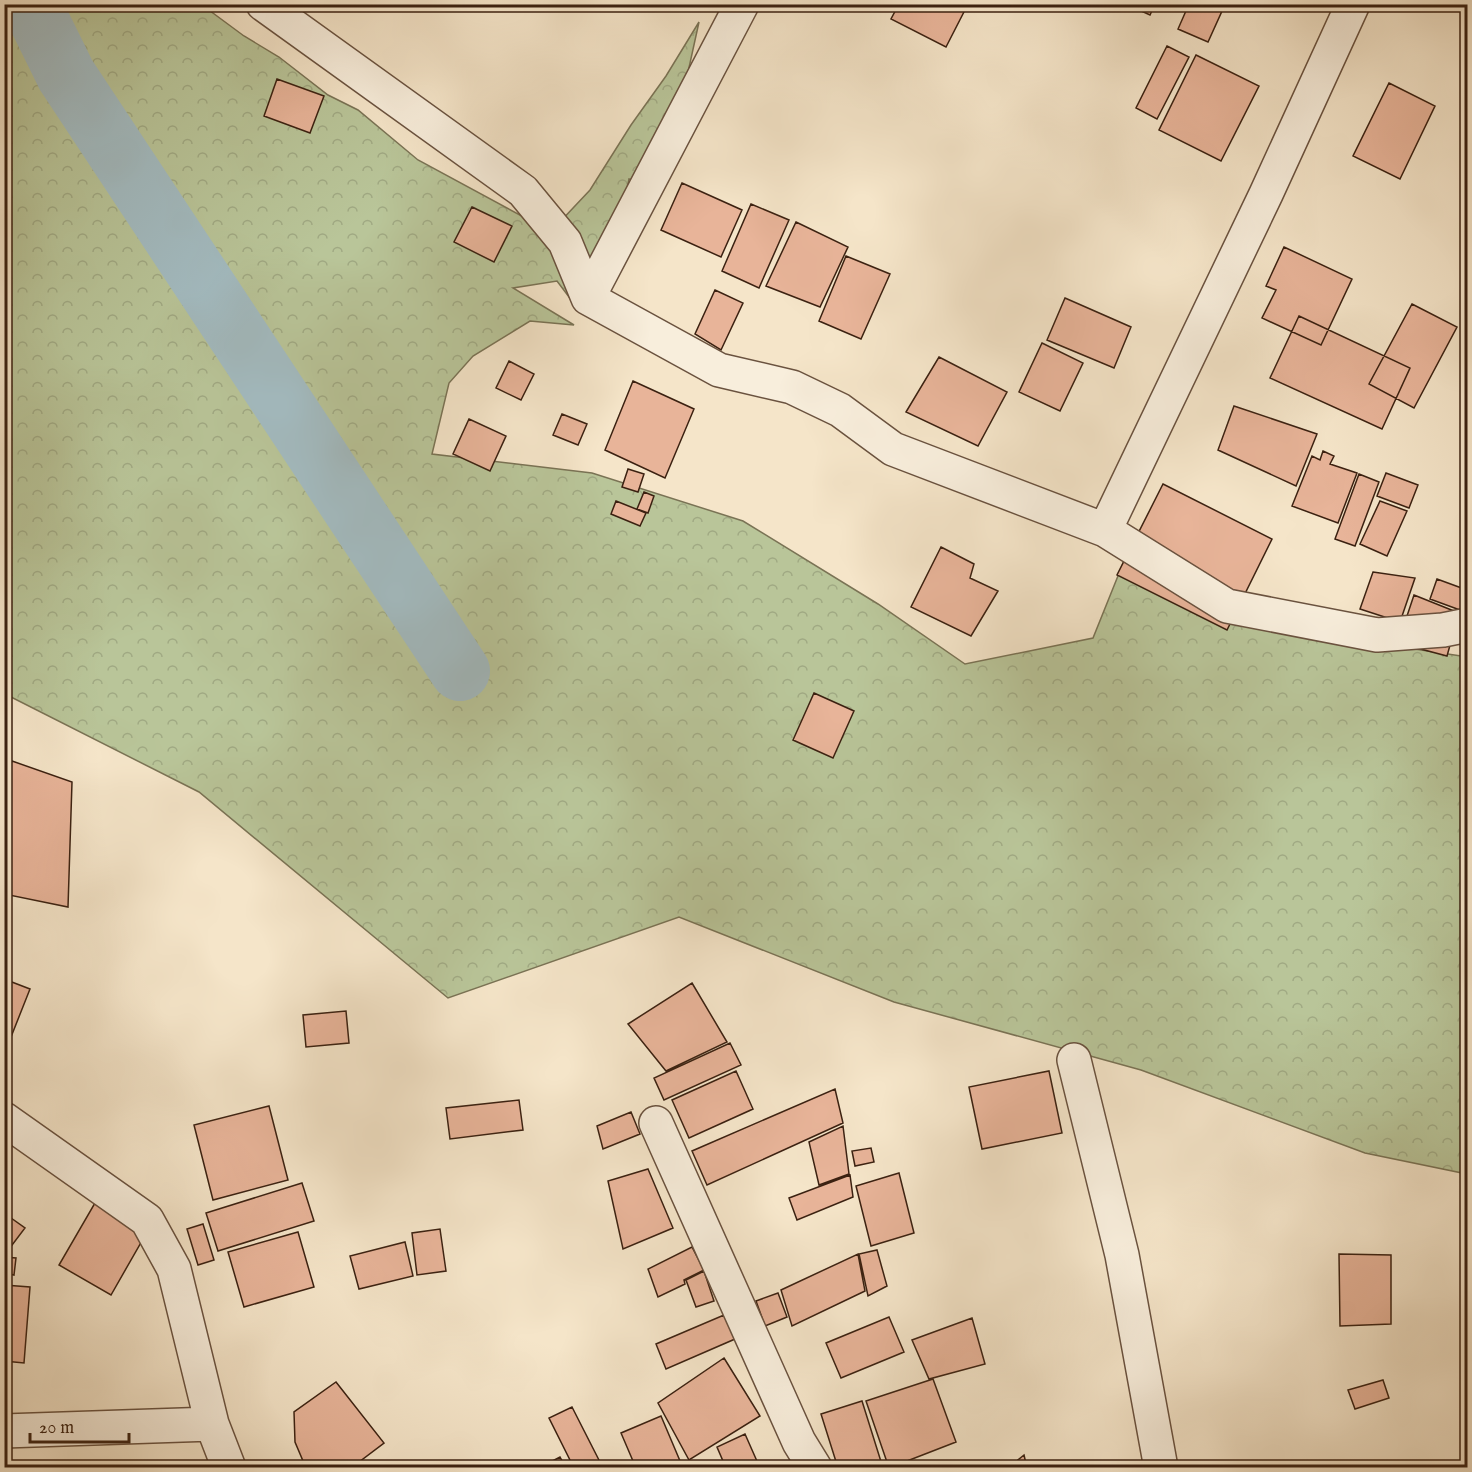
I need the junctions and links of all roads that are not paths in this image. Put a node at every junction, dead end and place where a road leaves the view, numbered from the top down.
1 (263, 4) edge
2 (742, 4) edge
3 (1353, 4) edge
4 (588, 298) junction
5 (1105, 530) junction
6 (1467, 625) edge
7 (1074, 1060) dead end
8 (4, 1119) edge
9 (656, 1123) dead end
10 (212, 1424) junction
11 (4, 1431) edge
12 (229, 1467) edge
13 (815, 1467) edge
14 (1161, 1467) edge

1 - 4 street
2 - 4 street
3 - 5 street
4 - 5 street
5 - 6 street
7 - 14 street
8 - 10 street
9 - 13 street
10 - 11 street
10 - 12 street

